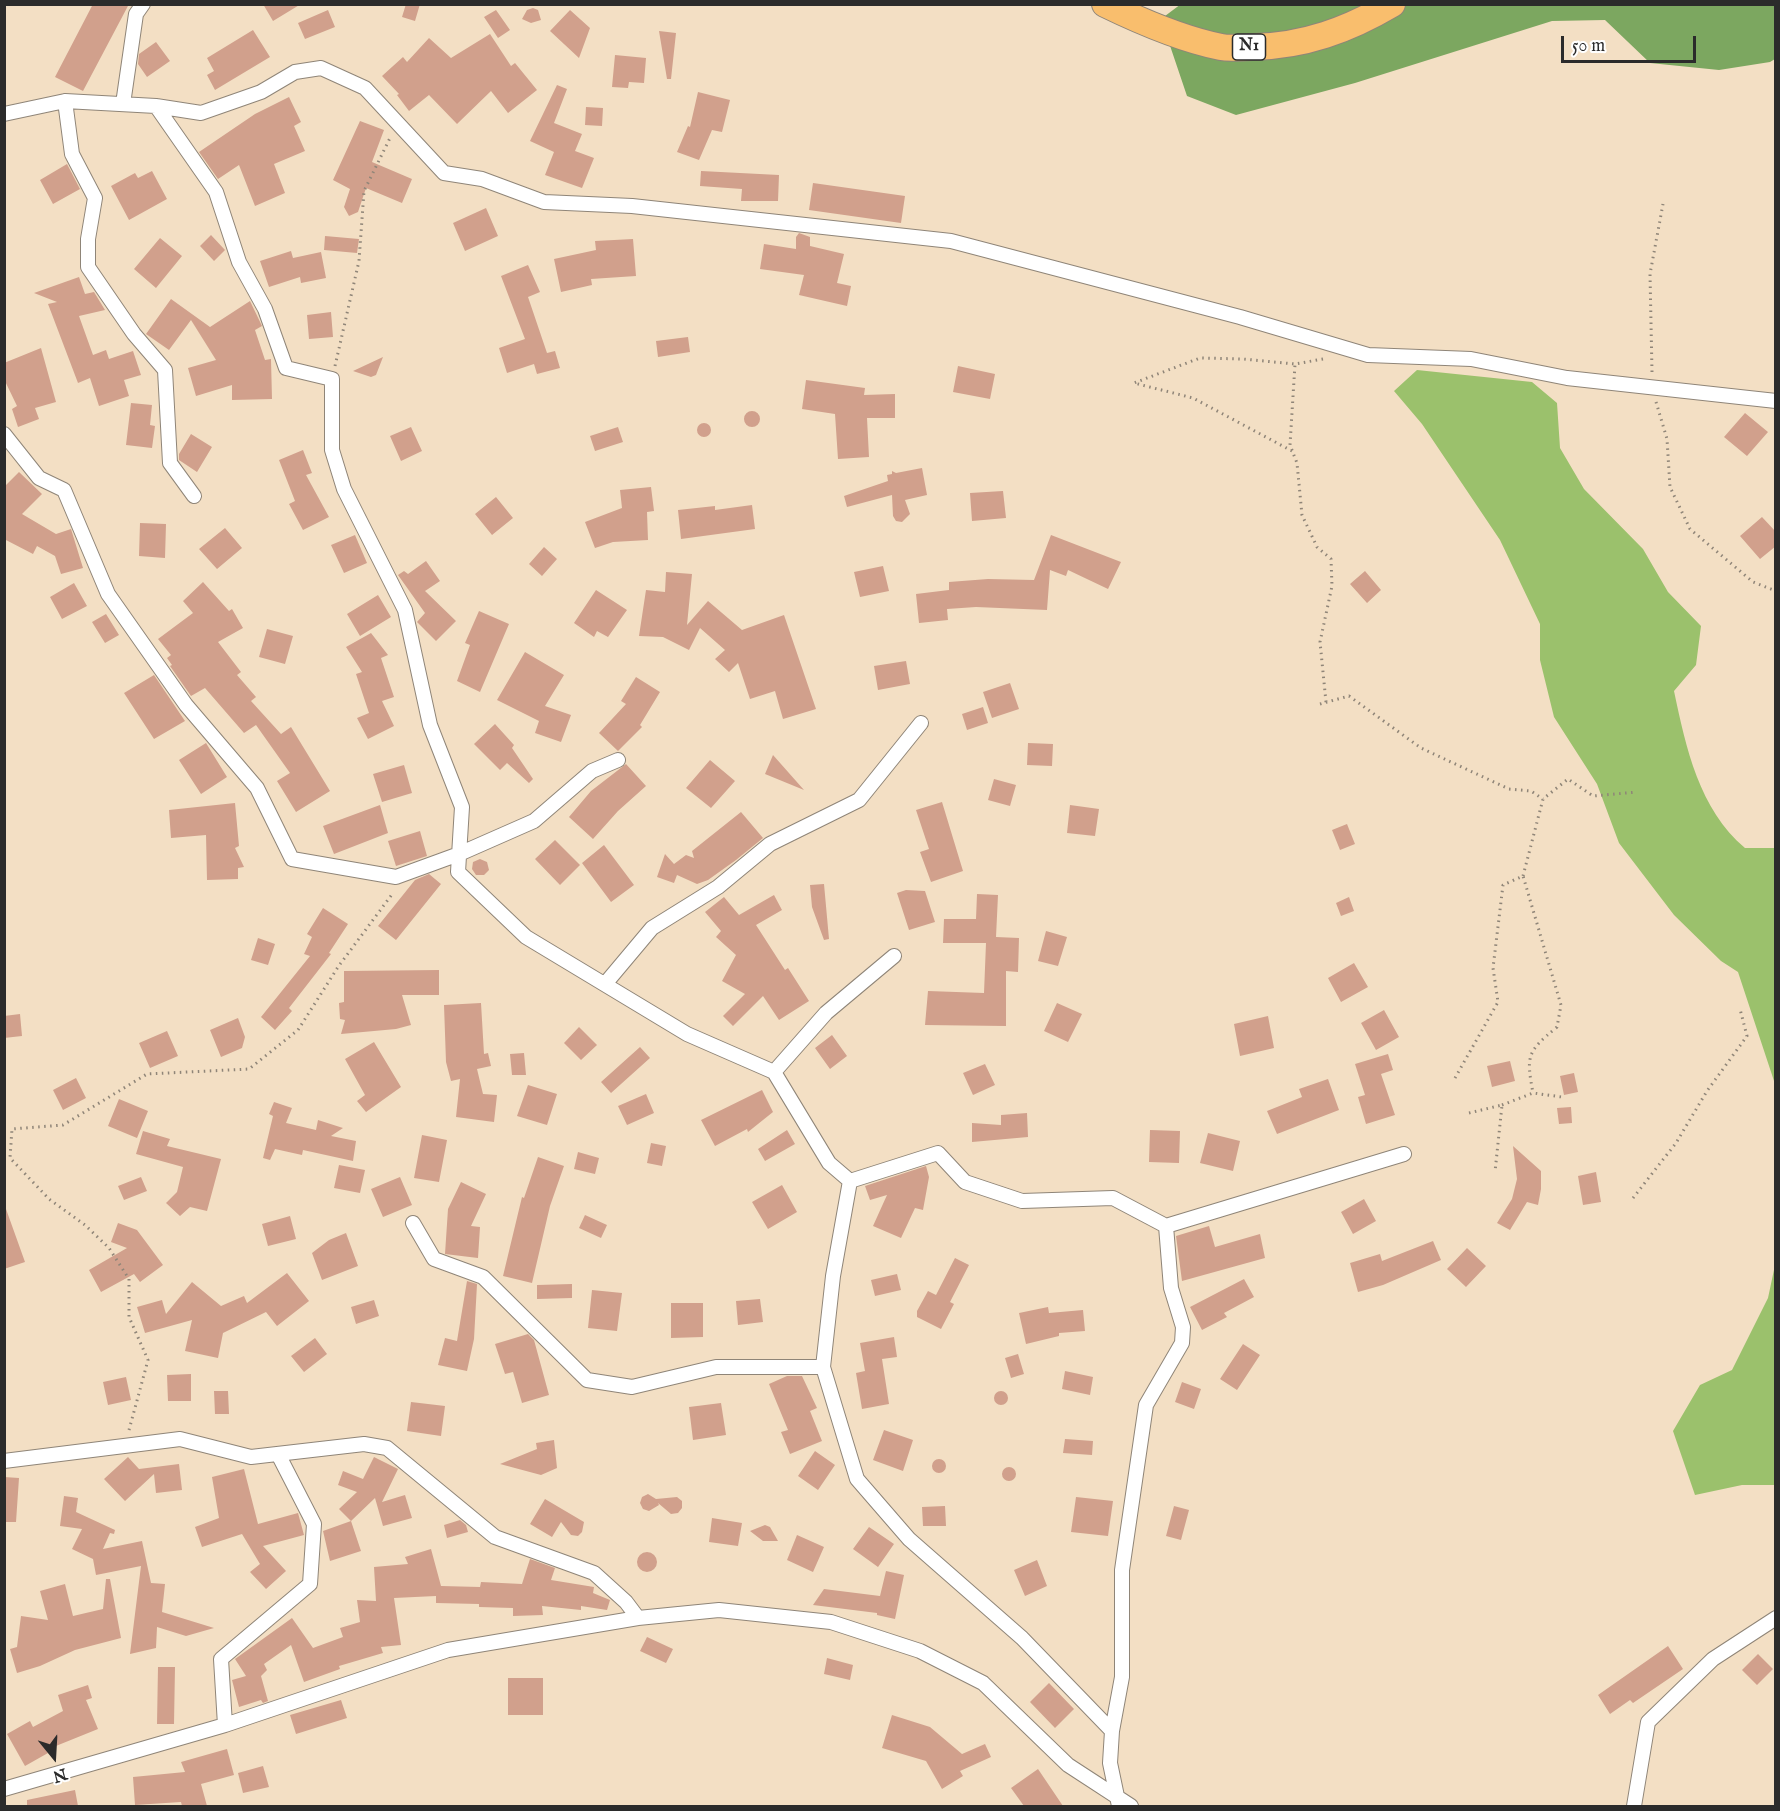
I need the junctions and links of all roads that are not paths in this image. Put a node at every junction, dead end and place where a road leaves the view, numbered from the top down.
1 (142, 4) edge
2 (1105, 4) edge
3 (1392, 4) edge
4 (65, 101) junction
5 (123, 104) junction
6 (156, 106) junction
7 (4, 114) edge
8 (1776, 401) edge
9 (4, 434) edge
10 (194, 496) dead end
11 (921, 723) dead end
12 (618, 759) dead end
13 (459, 854) junction
14 (894, 956) dead end
15 (605, 984) junction
16 (774, 1072) junction
17 (1404, 1154) dead end
18 (850, 1181) junction
19 (413, 1223) dead end
20 (1166, 1226) junction
21 (823, 1367) junction
22 (278, 1454) junction
23 (4, 1461) edge
24 (638, 1618) junction
25 (1776, 1618) edge
26 (225, 1725) junction
27 (1112, 1731) junction
28 (4, 1789) edge
29 (1118, 1803) edge
30 (1131, 1806) edge
31 (1634, 1806) edge

1 - 5 street
2 - 3 highway, N1
4 - 5 street
4 - 7 street
4 - 10 street
5 - 6 street
6 - 8 street
6 - 13 street
9 - 13 street
11 - 15 street
12 - 13 street
13 - 15 street
14 - 16 street
15 - 16 street
16 - 18 street
17 - 20 street
18 - 20 street
18 - 21 street
19 - 21 street
20 - 27 street
21 - 27 street
22 - 23 street
22 - 24 street
22 - 26 street
24 - 26 street
24 - 29 street
25 - 31 street
26 - 28 street
27 - 29 street
29 - 30 street

